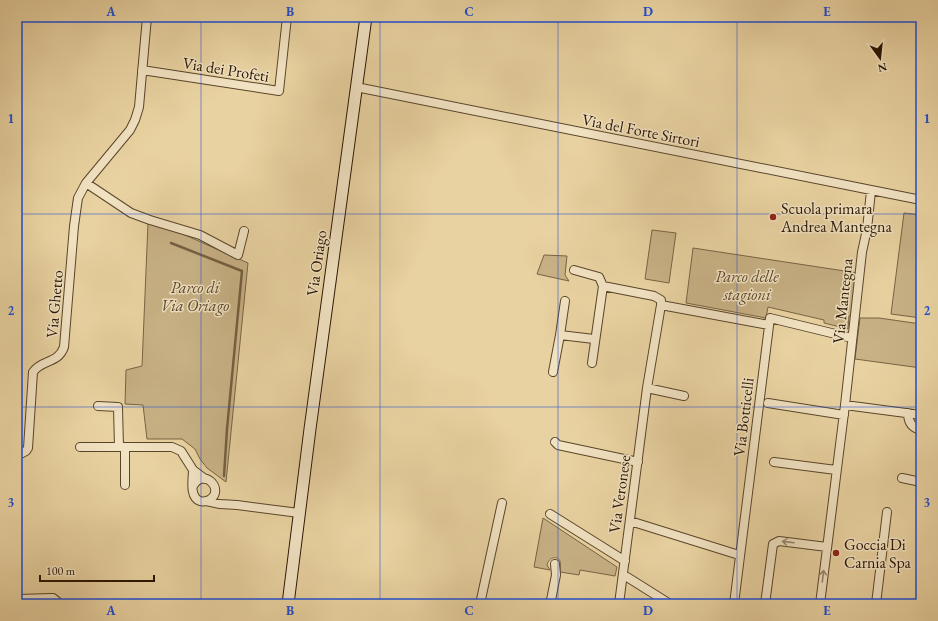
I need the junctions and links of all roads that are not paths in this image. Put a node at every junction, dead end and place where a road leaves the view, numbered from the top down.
1 (147, 17) edge
2 (287, 17) edge
3 (366, 17) edge
4 (142, 70) junction
5 (356, 87) junction
6 (86, 183) junction
7 (871, 191) junction
8 (921, 200) edge
9 (244, 231) dead end
10 (574, 270) dead end
11 (603, 286) junction
12 (565, 301) dead end
13 (661, 304) junction
14 (769, 325) junction
15 (560, 335) junction
16 (852, 338) junction
17 (594, 339) junction
18 (592, 363) dead end
19 (553, 372) dead end
20 (647, 388) junction
21 (684, 396) dead end
22 (768, 402) dead end
23 (845, 405) junction
24 (98, 406) dead end
25 (908, 413) junction
26 (844, 414) junction
27 (921, 415) edge
28 (921, 430) edge
29 (554, 442) dead end
30 (80, 447) dead end
31 (122, 447) junction
32 (17, 456) edge
33 (638, 462) junction
34 (774, 462) dead end
35 (193, 470) junction
36 (836, 470) junction
37 (902, 478) dead end
38 (205, 479) junction
39 (921, 482) edge
40 (125, 485) dead end
41 (193, 486) junction
42 (215, 488) junction
43 (206, 501) junction
44 (502, 503) dead end
45 (237, 505) junction
46 (887, 512) dead end
47 (299, 513) junction
48 (550, 514) dead end
49 (630, 521) junction
50 (827, 547) junction
51 (739, 555) junction
52 (625, 561) junction
53 (555, 564) dead end
54 (623, 576) junction
55 (17, 599) edge
56 (58, 604) edge
57 (288, 604) edge
58 (480, 604) edge
59 (552, 604) edge
60 (620, 604) edge
61 (670, 604) edge
62 (734, 604) edge
63 (765, 604) edge
64 (820, 604) edge
65 (876, 604) edge

1 - 4 street, Via Ghetto
2 - 4 street, Via dei Profeti
3 - 5 street, Via Oriago
4 - 6 street, Via Ghetto
5 - 7 street, Via del Forte Sirtori
5 - 47 street, Via Oriago
6 - 9 street
6 - 32 street, Via Ghetto
7 - 8 street, Via del Forte Sirtori
7 - 16 street, Via Mantegna
10 - 11 street
11 - 13 street
11 - 17 street
12 - 15 street
13 - 14 street
13 - 20 street, Via Veronese
14 - 16 street
14 - 51 street, Via Botticelli
15 - 17 street
15 - 19 street
16 - 23 street, Via Mantegna
17 - 18 street
20 - 21 street
20 - 33 street, Via Veronese
22 - 26 street
23 - 25 street
23 - 26 street, Via Mantegna
24 - 31 street
25 - 27 street
25 - 28 street
26 - 36 street, Via Mantegna
29 - 33 street
30 - 31 street
31 - 35 street
31 - 40 street
33 - 49 street, Via Veronese
34 - 36 street
35 - 38 street
35 - 41 street
36 - 50 street, Via Mantegna
37 - 39 street
38 - 41 street
38 - 42 street
41 - 43 street
42 - 43 street
42 - 45 street
43 - 45 street
44 - 58 street
45 - 47 street
46 - 65 street
47 - 57 street, Via Oriago
48 - 52 street
49 - 51 street
49 - 52 street, Via Veronese
50 -> 63 street
64 -> 50 street, Via Mantegna
51 - 62 street, Via Botticelli
52 - 54 street, Via Veronese
53 - 59 street
54 - 60 street, Via Veronese
54 - 61 street
55 - 56 street

